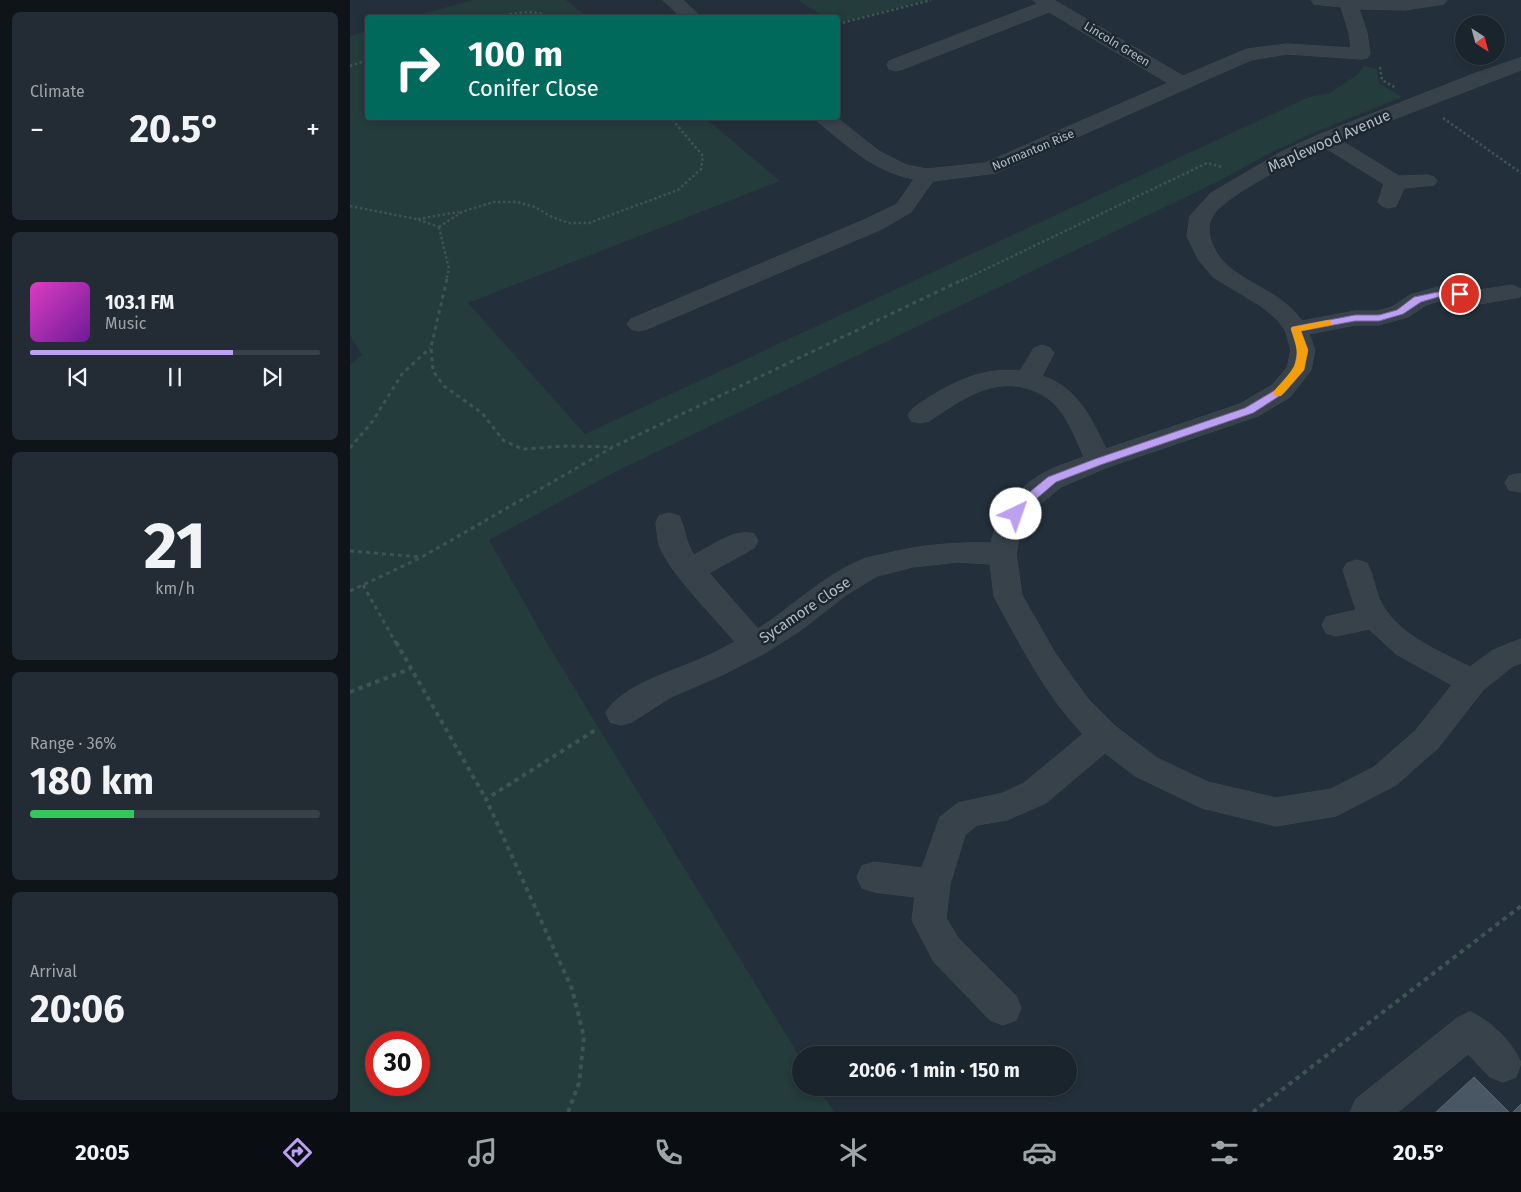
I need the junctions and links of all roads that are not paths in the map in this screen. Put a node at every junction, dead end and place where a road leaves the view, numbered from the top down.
1 (672, 0) edge
2 (1320, 0) edge
3 (1438, 0) edge
4 (1046, 2) edge
5 (1348, 3) junction
6 (690, 15) edge
7 (919, 56) junction
8 (896, 64) dead end
9 (1521, 64) edge
10 (935, 67) dead end
11 (1183, 84) junction
12 (828, 120) edge
13 (1325, 140) junction
14 (927, 176) junction
15 (1427, 181) dead end
16 (1395, 182) junction
17 (1389, 202) dead end
18 (1498, 271) dead end
19 (1516, 296) edge
20 (639, 324) dead end
21 (1296, 329) junction
22 (1042, 353) dead end
23 (1028, 379) junction
24 (920, 416) dead end
25 (1099, 461) junction
26 (669, 523) dead end
27 (744, 541) dead end
28 (1002, 554) junction
29 (690, 570) junction
30 (1357, 570) dead end
31 (1375, 617) junction
32 (1336, 625) dead end
33 (755, 645) junction
34 (1521, 651) edge
35 (1472, 682) junction
36 (621, 713) road end
37 (1104, 734) junction
38 (874, 877) dead end
39 (933, 884) junction
40 (1003, 1008) dead end
41 (1503, 1064) dead end
42 (1369, 1112) edge

1 - 6 street
2 - 5 street
3 - 5 street
4 - 7 street, Lincoln Green
4 - 11 street, Lincoln Green
5 - 11 street, Normanton Rise
7 - 8 street, Lincoln Green
7 - 10 street
9 - 13 street, Maplewood Avenue
11 - 14 street, Normanton Rise
12 - 14 street, Normanton Rise
13 - 16 street
13 - 21 street, Maplewood Avenue
14 - 20 street
15 - 16 street
16 - 17 street
18 - 19 street
19 - 21 street
21 - 25 street, Maplewood Avenue
22 - 23 street
23 - 24 street
23 - 25 street
25 - 28 street, Maplewood Avenue
26 - 29 street, Sycamore Close
27 - 29 street
28 - 33 street, Sycamore Close
28 - 37 street, Maplewood Avenue
29 - 33 street, Sycamore Close
30 - 31 street
31 - 32 street
31 - 35 street
33 - 36 street, Sycamore Close
34 - 35 street, Maplewood Avenue
35 - 37 street, Maplewood Avenue
37 - 39 street
38 - 39 street
39 - 40 street
41 - 42 street

